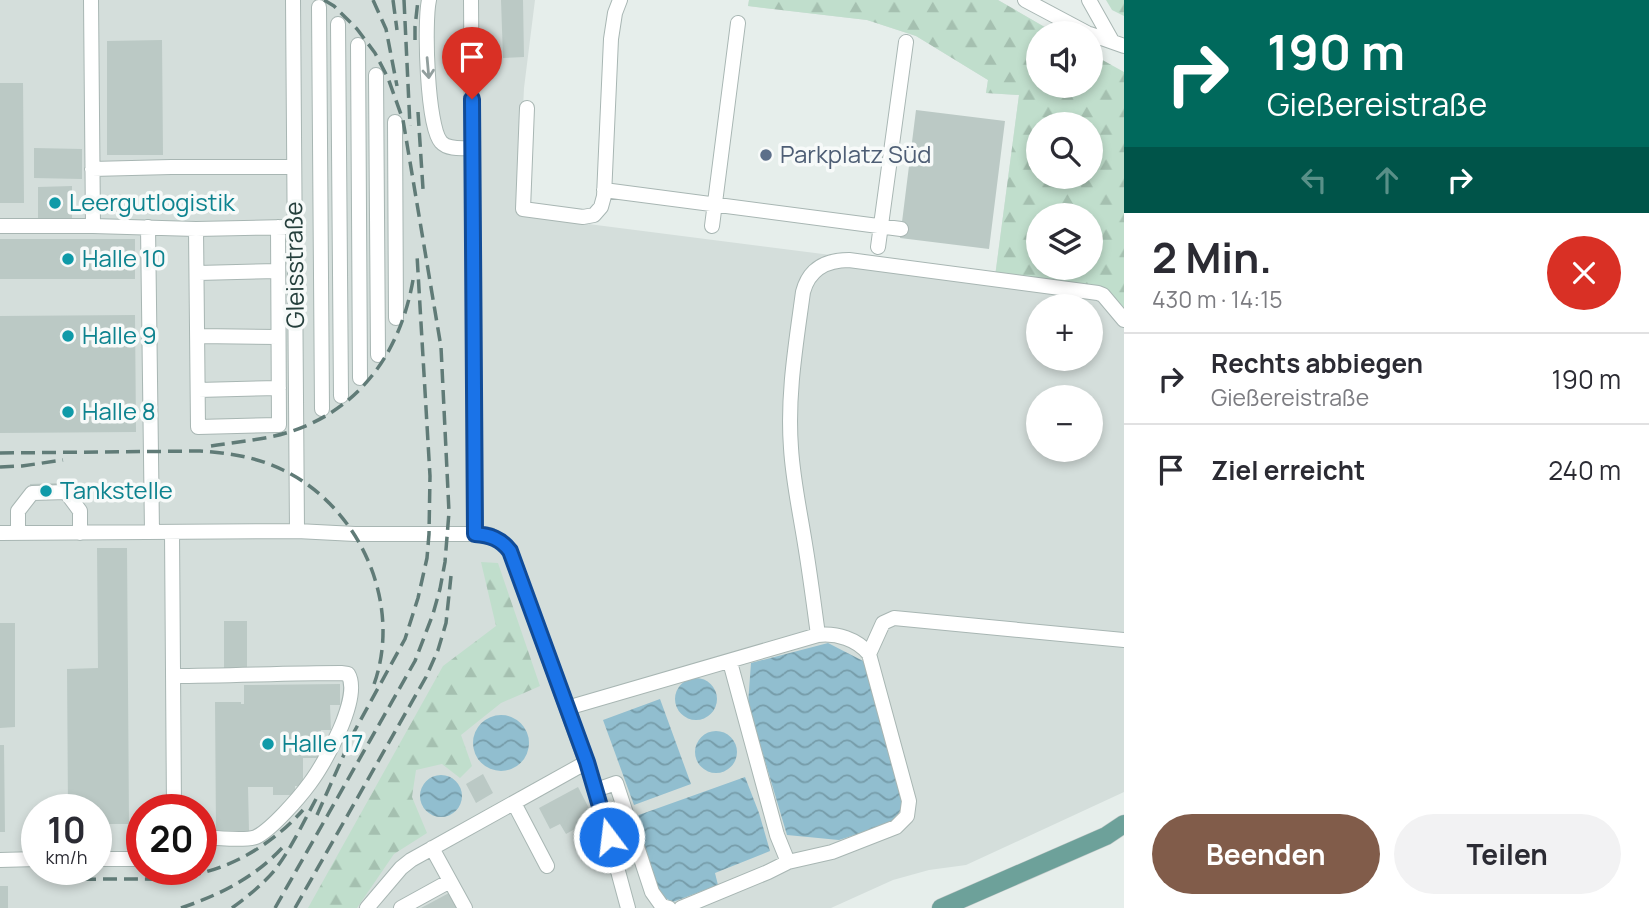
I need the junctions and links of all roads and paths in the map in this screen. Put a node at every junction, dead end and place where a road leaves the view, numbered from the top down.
1 (91, 0) edge
2 (293, 0) edge
3 (429, 0) edge
4 (471, 0) edge
5 (620, 0) edge
6 (1025, 0) edge
7 (1089, 0) edge
8 (1043, 6) edge
9 (319, 7) dead end
10 (1067, 21) edge
11 (738, 23) dead end
12 (338, 24) dead end
13 (906, 42) dead end
14 (1118, 43) edge
15 (358, 45) dead end
16 (376, 75) dead end
17 (527, 108) dead end
18 (395, 122) dead end
19 (472, 148) junction
20 (294, 167) junction
21 (92, 169) junction
22 (604, 190) junction
23 (714, 204) junction
24 (0, 226) edge
25 (93, 226) junction
26 (712, 226) dead end
27 (882, 226) junction
28 (148, 227) junction
29 (278, 227) junction
30 (196, 229) junction
31 (295, 229) junction
32 (901, 229) dead end
33 (321, 230) junction
34 (340, 230) junction
35 (359, 230) junction
36 (377, 230) junction
37 (402, 230) junction
38 (878, 247) dead end
39 (278, 271) junction
40 (198, 273) junction
41 (396, 318) dead end
42 (1124, 320) edge
43 (198, 337) junction
44 (278, 337) junction
45 (378, 355) dead end
46 (360, 378) dead end
47 (279, 388) junction
48 (198, 390) junction
49 (341, 396) dead end
50 (322, 408) dead end
51 (298, 531) junction
52 (152, 532) junction
53 (172, 532) junction
54 (0, 533) edge
55 (18, 533) junction
56 (80, 533) junction
57 (475, 534) junction
58 (818, 635) junction
59 (1124, 640) edge
60 (869, 654) junction
61 (730, 662) junction
62 (173, 676) junction
63 (567, 708) junction
64 (587, 762) junction
65 (596, 790) junction
66 (174, 794) edge
67 (513, 803) junction
68 (1124, 824) edge
69 (217, 838) edge
70 (432, 848) junction
71 (21, 859) edge
72 (0, 860) edge
73 (788, 862) junction
74 (547, 866) dead end
75 (450, 881) junction
76 (367, 908) edge
77 (401, 908) edge
78 (465, 908) edge
79 (628, 908) edge
80 (670, 908) edge
81 (681, 908) edge
82 (941, 908) edge

1 - 21 street
2 - 20 street, Gleisstraße
3 -> 19 street
4 - 19 street
5 - 22 street
6 - 8 street
7 - 14 street
8 - 10 street
9 - 33 street
11 - 23 street
12 - 34 street
13 - 27 street
15 - 35 street
16 - 36 street
17 - 22 street
18 - 37 street
19 - 57 street
20 - 21 street
20 - 31 street, Gleisstraße
21 - 25 street
22 - 23 street
23 - 26 street
23 - 27 street
24 - 25 street
25 - 28 street
27 - 32 street
27 - 38 street
28 - 30 street
28 - 52 street
29 - 30 street
29 - 31 street
29 - 39 street
30 - 40 street
31 - 33 street
31 - 51 street, Gleisstraße
33 - 34 street
33 - 50 street
34 - 35 street
34 - 49 street
35 - 36 street
35 - 46 street
36 - 37 street
36 - 45 street
37 - 41 street
39 - 40 street
39 - 44 street
40 - 43 street
42 - 58 street
43 - 44 street
43 - 48 street
44 - 47 street
47 - 48 street
47 - 48 street
51 - 53 street
51 - 57 street
52 - 53 street
52 - 56 street
53 - 62 street
54 - 55 street
55 - 56 street
55 - 56 street
57 - 63 street
58 - 60 street
58 - 61 street
59 - 60 street
60 - 73 street
61 - 63 street
61 - 73 street
62 - 66 street
62 - 69 street
63 - 64 street
64 - 65 street
64 - 67 street
65 - 79 street
65 - 80 street
67 - 70 street
67 - 74 street
68 - 82 main road
70 - 75 street
70 - 76 street
71 - 72 street
73 - 81 street
75 - 77 street
75 - 78 street

